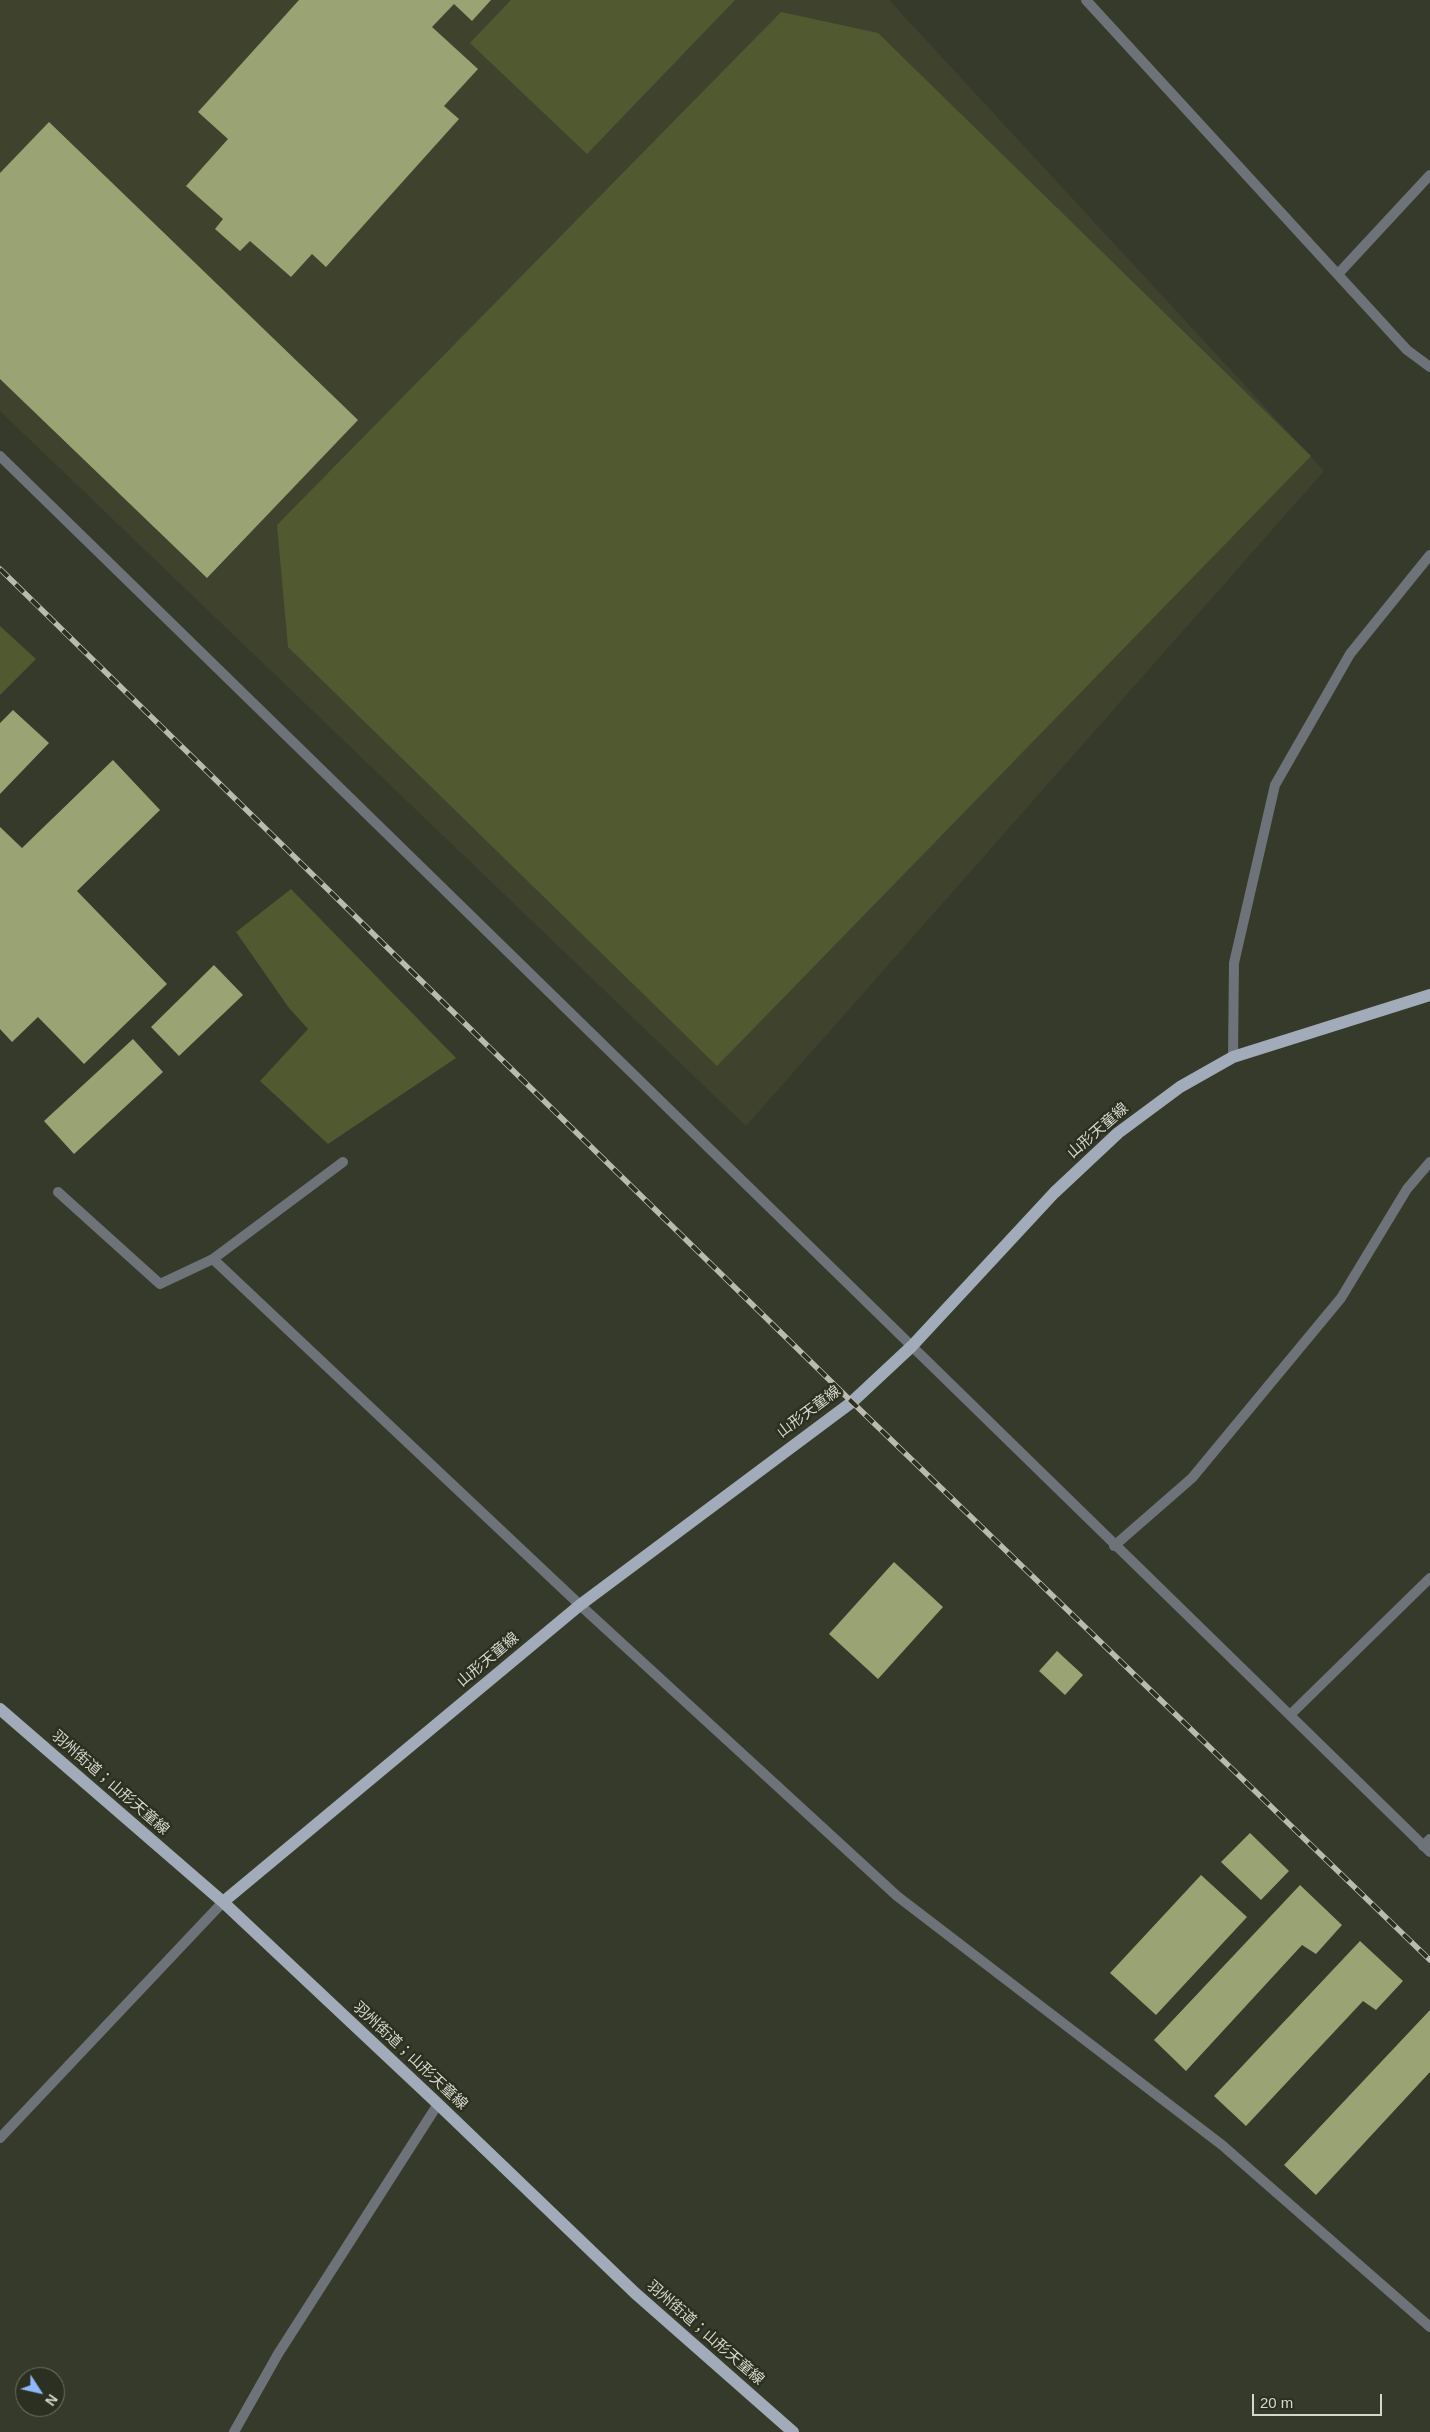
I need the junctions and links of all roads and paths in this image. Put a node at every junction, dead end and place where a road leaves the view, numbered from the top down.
1 (1086, 0) edge
2 (1430, 175) edge
3 (1338, 274) junction
4 (1430, 367) edge
5 (0, 456) edge
6 (1430, 555) edge
7 (1430, 995) edge
8 (1233, 1057) junction
9 (343, 1162) dead end
10 (1430, 1162) edge
11 (58, 1192) dead end
12 (214, 1259) junction
13 (912, 1346) junction
14 (1114, 1546) junction
15 (1430, 1578) edge
16 (580, 1605) junction
17 (0, 1709) edge
18 (1290, 1715) junction
19 (1428, 1846) edge
20 (223, 1902) junction
21 (438, 2104) junction
22 (0, 2138) edge
23 (1430, 2327) edge
24 (234, 2432) edge
25 (793, 2432) edge

1 - 3 street
2 - 3 street
3 - 4 street
5 - 13 street
6 - 8 street
7 - 8 main road, 山形天童線
8 - 13 main road, 山形天童線
9 - 12 street
10 - 14 street
11 - 12 street
12 - 16 street
13 - 14 street
13 - 16 main road, 山形天童線
14 - 18 street
15 - 18 street
16 - 20 main road, 山形天童線
16 - 23 street
17 - 20 main road, 羽州街道；山形天童線
18 - 19 street
20 - 21 main road, 羽州街道；山形天童線
20 - 22 street
21 - 24 street
21 - 25 main road, 羽州街道；山形天童線

